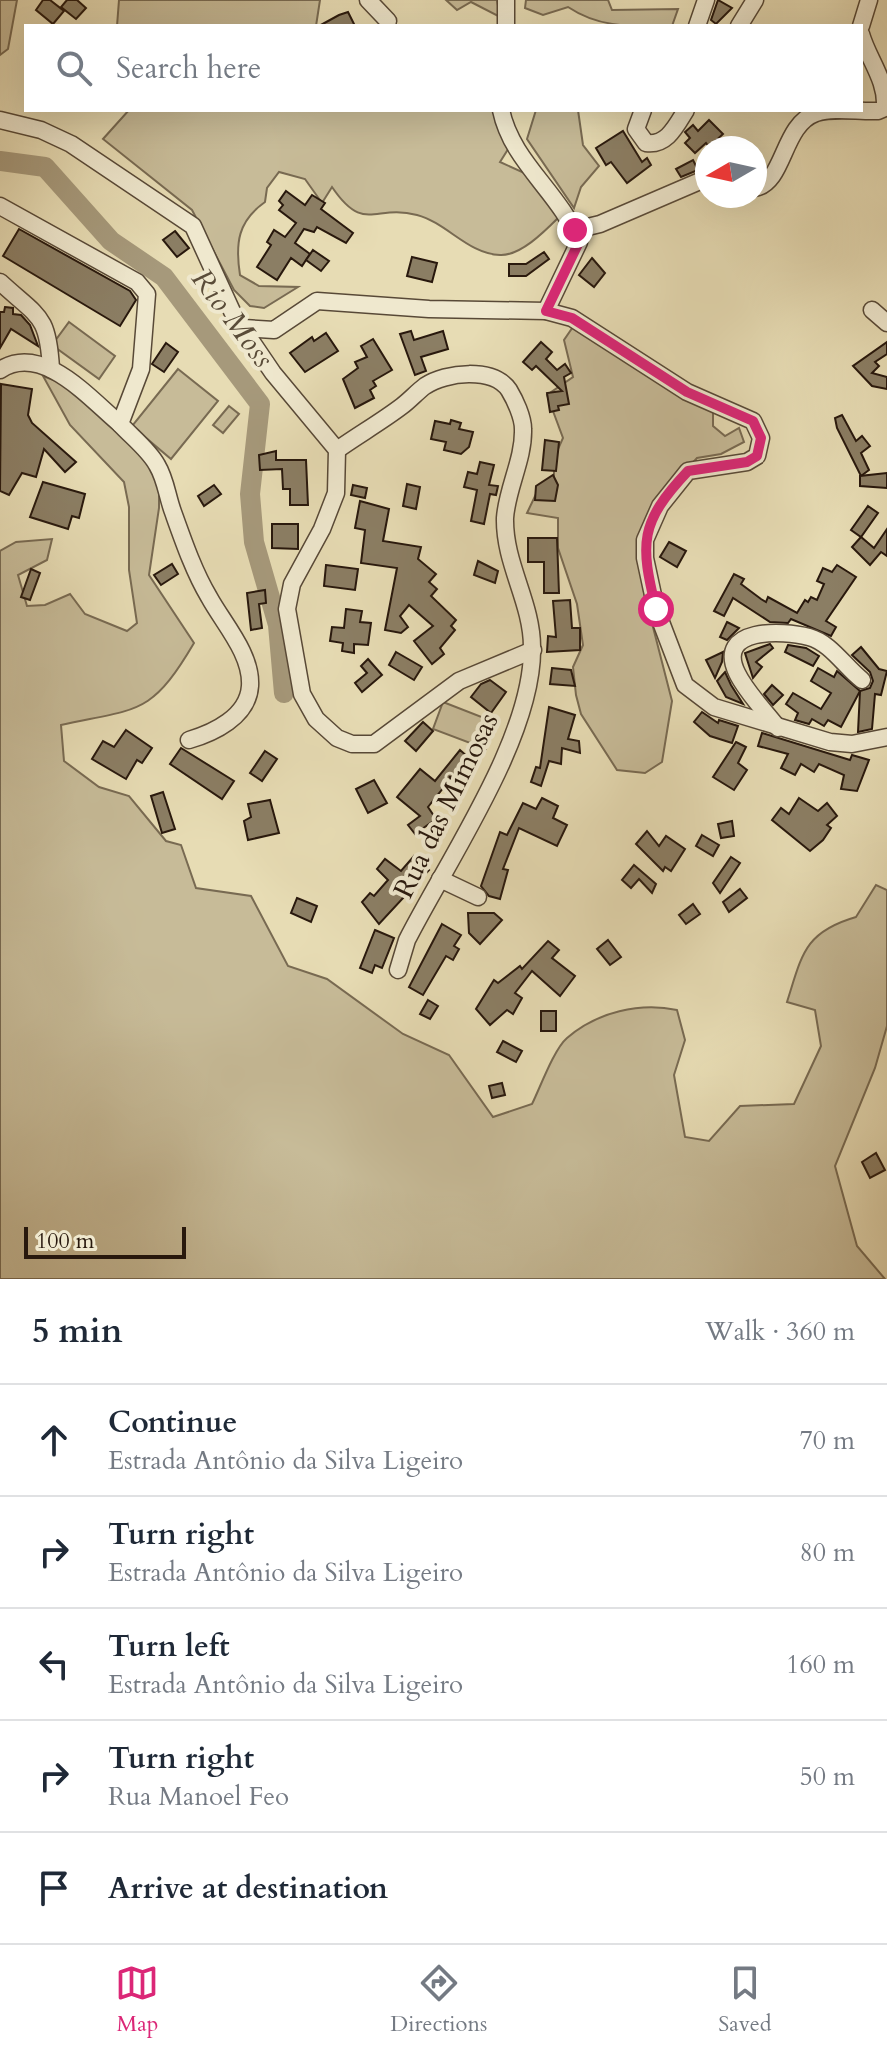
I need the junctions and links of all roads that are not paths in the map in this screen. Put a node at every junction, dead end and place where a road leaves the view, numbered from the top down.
1 (368, 0) edge
2 (506, 0) edge
3 (706, 0) edge
4 (755, 0) edge
5 (869, 0) edge
6 (388, 21) dead end
7 (506, 24) edge
8 (698, 24) edge
9 (740, 24) edge
10 (862, 24) edge
11 (863, 42) edge
12 (863, 111) edge
13 (502, 112) edge
14 (642, 112) edge
15 (685, 112) edge
16 (825, 112) edge
17 (0, 120) edge
18 (767, 182) edge
19 (695, 183) edge
20 (0, 206) edge
21 (575, 230) junction
22 (0, 282) edge
23 (872, 310) dead end
24 (546, 311) junction
25 (236, 320) junction
26 (887, 323) edge
27 (51, 369) junction
28 (0, 370) edge
29 (120, 424) junction
30 (337, 450) junction
31 (533, 650) junction
32 (862, 680) dead end
33 (778, 728) junction
34 (887, 737) edge
35 (189, 740) dead end
36 (440, 879) junction
37 (478, 897) dead end
38 (398, 970) dead end

1 - 6 street
2 - 7 street
3 - 8 street
4 - 9 street
5 - 10 street
11 - 12 street
13 - 21 street
14 - 15 street
16 - 18 street
17 - 25 street
19 - 21 street
20 - 29 street
21 - 24 street
22 - 27 street
23 - 26 street
24 - 25 street
24 - 33 street
25 - 30 street
27 - 28 street
27 - 29 street
29 - 35 street
30 - 31 street, Rua das Mimosas
30 - 31 street
31 - 36 street, Rua das Mimosas
32 - 33 street
33 - 34 street
36 - 37 street
36 - 38 street, Rua das Mimosas

